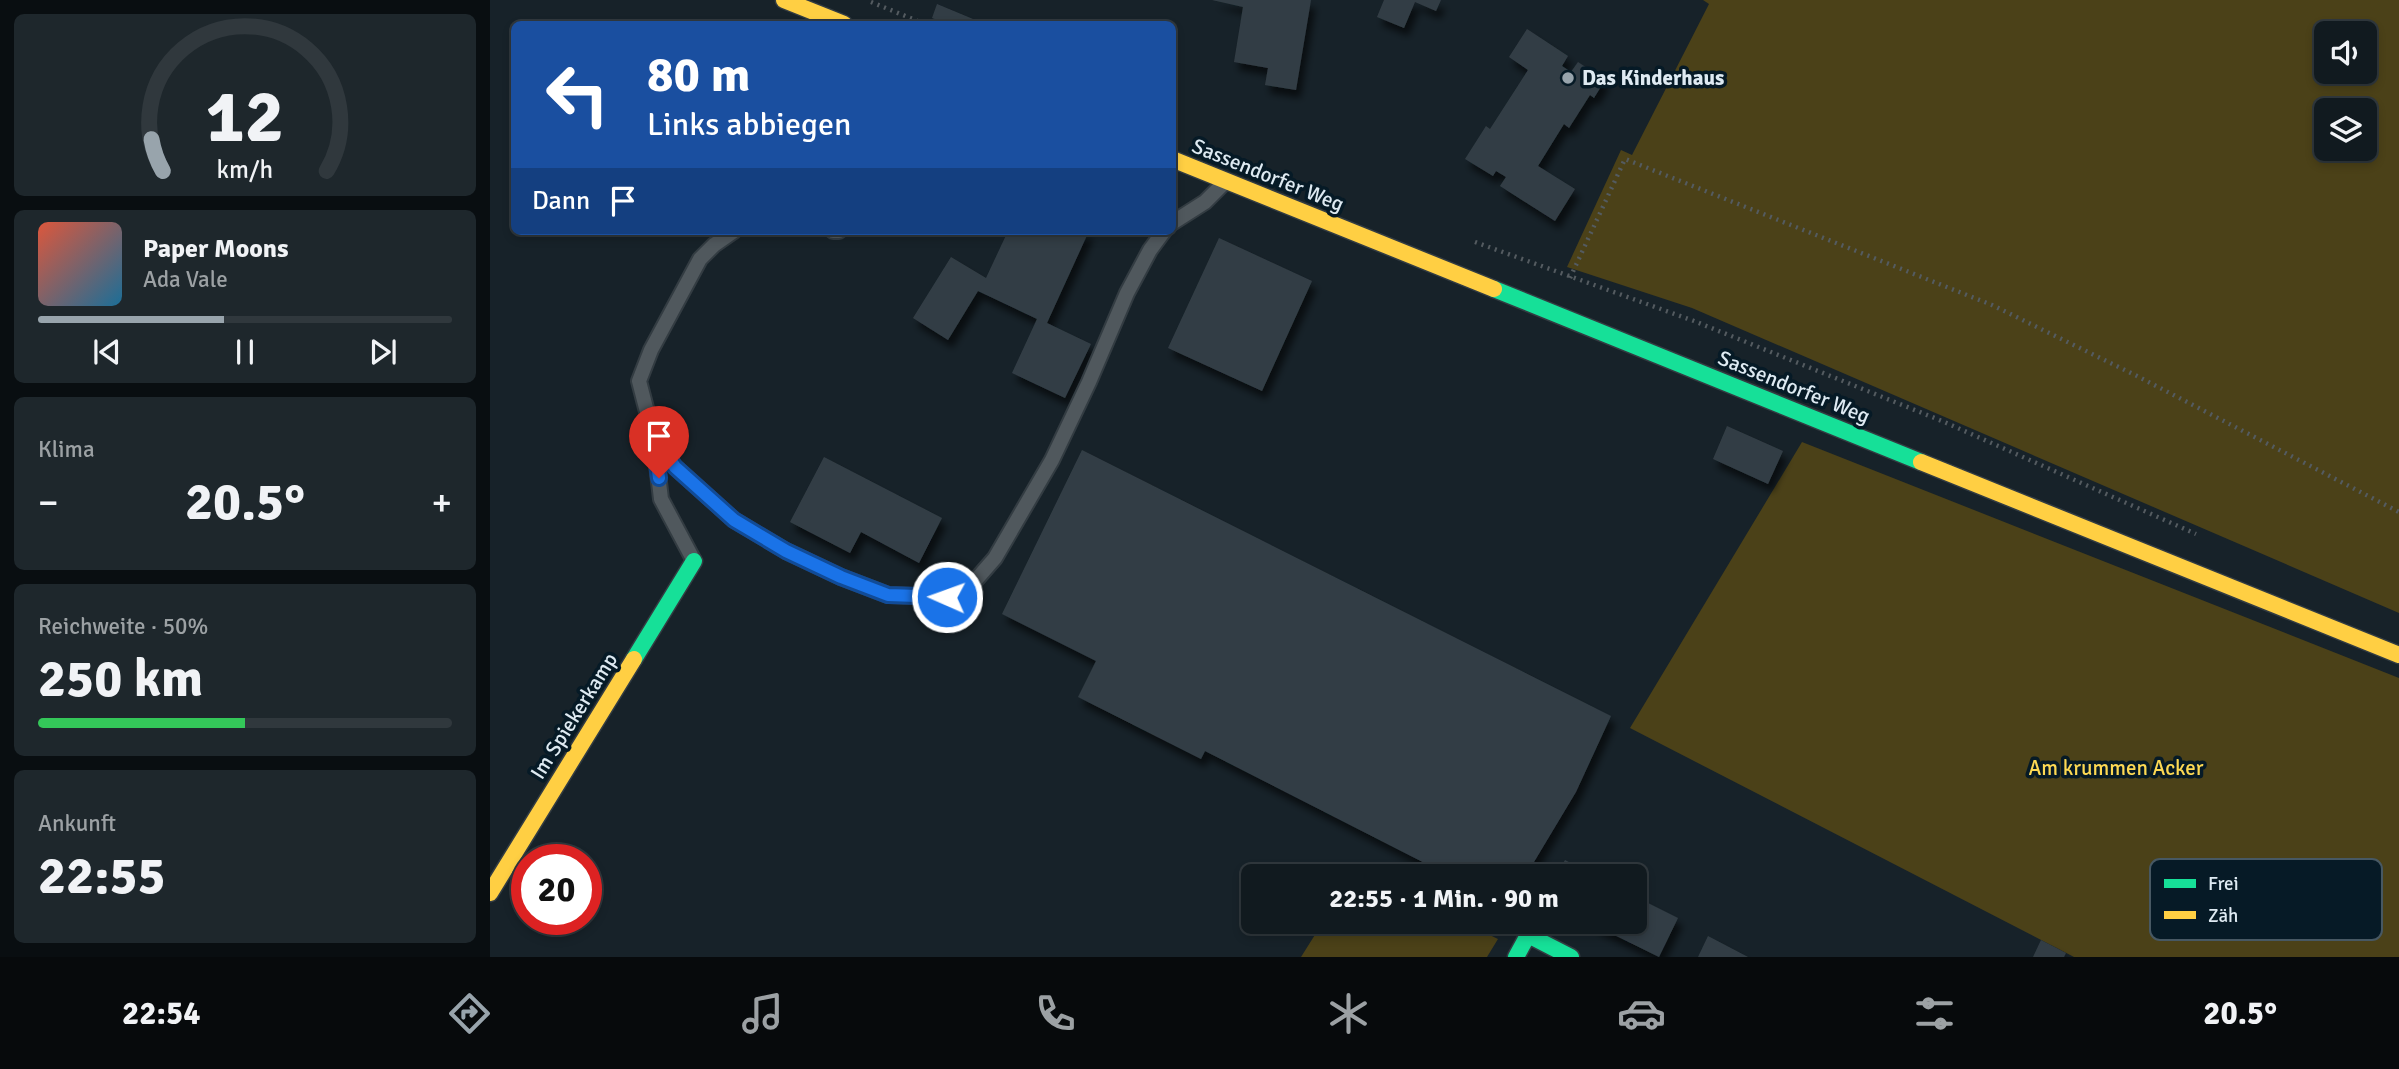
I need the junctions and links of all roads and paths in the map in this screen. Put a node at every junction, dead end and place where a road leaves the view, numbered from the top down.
1 (784, 0) edge
2 (866, 0) edge
3 (836, 21) edge
4 (918, 21) edge
5 (1176, 161) edge
6 (1227, 181) junction
7 (1176, 209) edge
8 (1189, 211) junction
9 (1176, 220) edge
10 (728, 235) edge
11 (1161, 235) edge
12 (1466, 239) dead end
13 (1571, 276) junction
14 (1554, 313) junction
15 (653, 435) junction
16 (2399, 512) edge
17 (2204, 537) dead end
18 (694, 561) joint
19 (2399, 655) edge
20 (490, 893) edge
21 (1516, 957) edge
22 (1571, 957) edge

1 - 3 street
2 - 4 path
5 - 6 street, Sassendorfer Weg
6 - 8 lane
6 - 14 street, Sassendorfer Weg
7 - 8 lane
8 - 9 lane
10 - 15 lane
11 - 15 lane
12 - 13 path
13 - 14 path
13 - 16 path
13 - 17 path
14 - 19 street, Sassendorfer Weg
15 - 18 lane
18 - 20 street, Im Spiekerkamp
21 - 22 street

